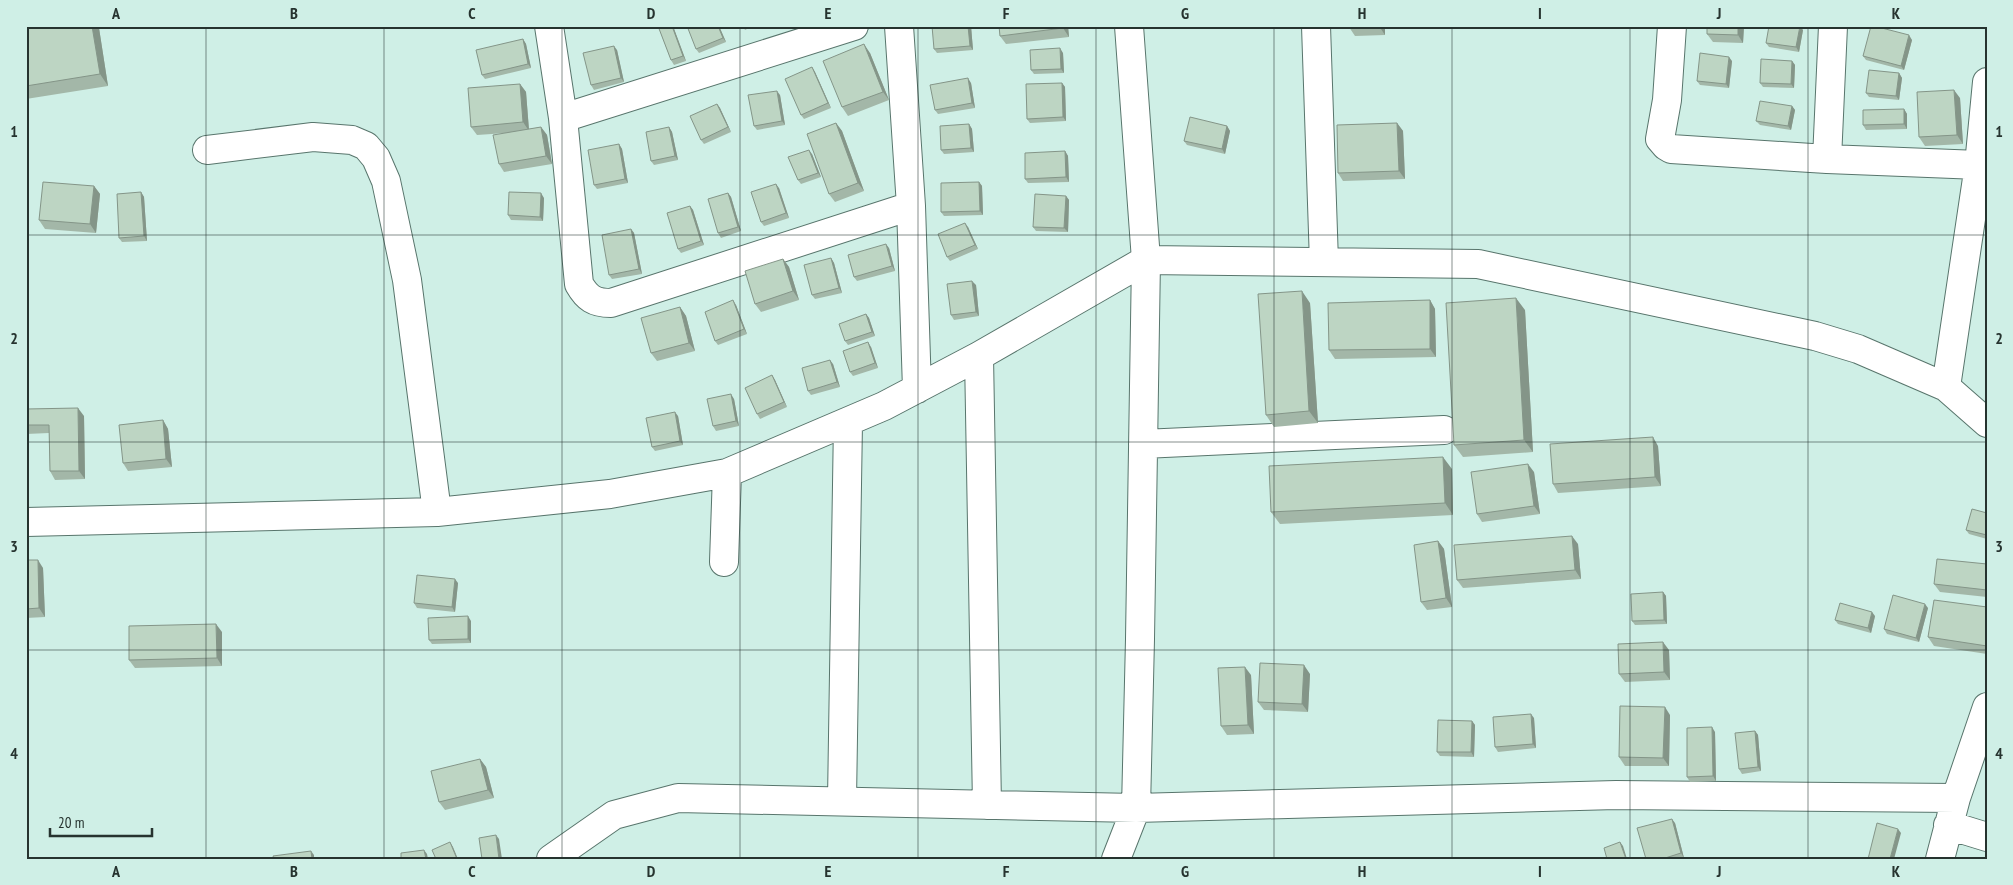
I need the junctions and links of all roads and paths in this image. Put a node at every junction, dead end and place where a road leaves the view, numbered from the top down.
1 (549, 26) edge
2 (854, 26) edge
3 (899, 26) edge
4 (1130, 26) edge
5 (1316, 26) edge
6 (1672, 26) edge
7 (1833, 26) edge
8 (1987, 82) edge
9 (563, 118) junction
10 (207, 150) dead end
11 (1827, 159) junction
12 (1979, 165) junction
13 (911, 206) junction
14 (1146, 260) junction
15 (1324, 262) junction
16 (979, 356) junction
17 (1946, 387) junction
18 (917, 389) junction
19 (848, 422) junction
20 (1987, 423) edge
21 (1444, 430) dead end
22 (1143, 444) junction
23 (727, 473) junction
24 (437, 512) junction
25 (26, 522) edge
26 (724, 562) dead end
27 (1987, 707) edge
28 (1956, 798) junction
29 (842, 800) junction
30 (987, 805) junction
31 (1136, 808) junction
32 (1948, 824) junction
33 (1987, 837) edge
34 (551, 859) edge
35 (1116, 859) edge
36 (1940, 859) edge

1 - 9 street
2 - 9 street
3 - 13 street
4 - 14 street
5 - 15 street
6 - 11 street
7 - 11 street
8 - 12 street
9 - 13 street
10 - 24 street
11 - 12 street
12 - 17 street
13 - 18 street
14 - 15 street
14 - 16 street
14 - 22 street
15 - 17 street
16 - 18 street
16 - 30 street
17 - 20 street
18 - 19 street
19 - 23 street
19 - 29 street
21 - 22 street
22 - 31 street
23 - 24 street
23 - 26 street
24 - 25 street
27 - 28 street
28 - 31 street
28 - 32 street
29 - 30 street
29 - 34 street
30 - 31 street
31 - 35 street
32 - 33 street
32 - 36 street

